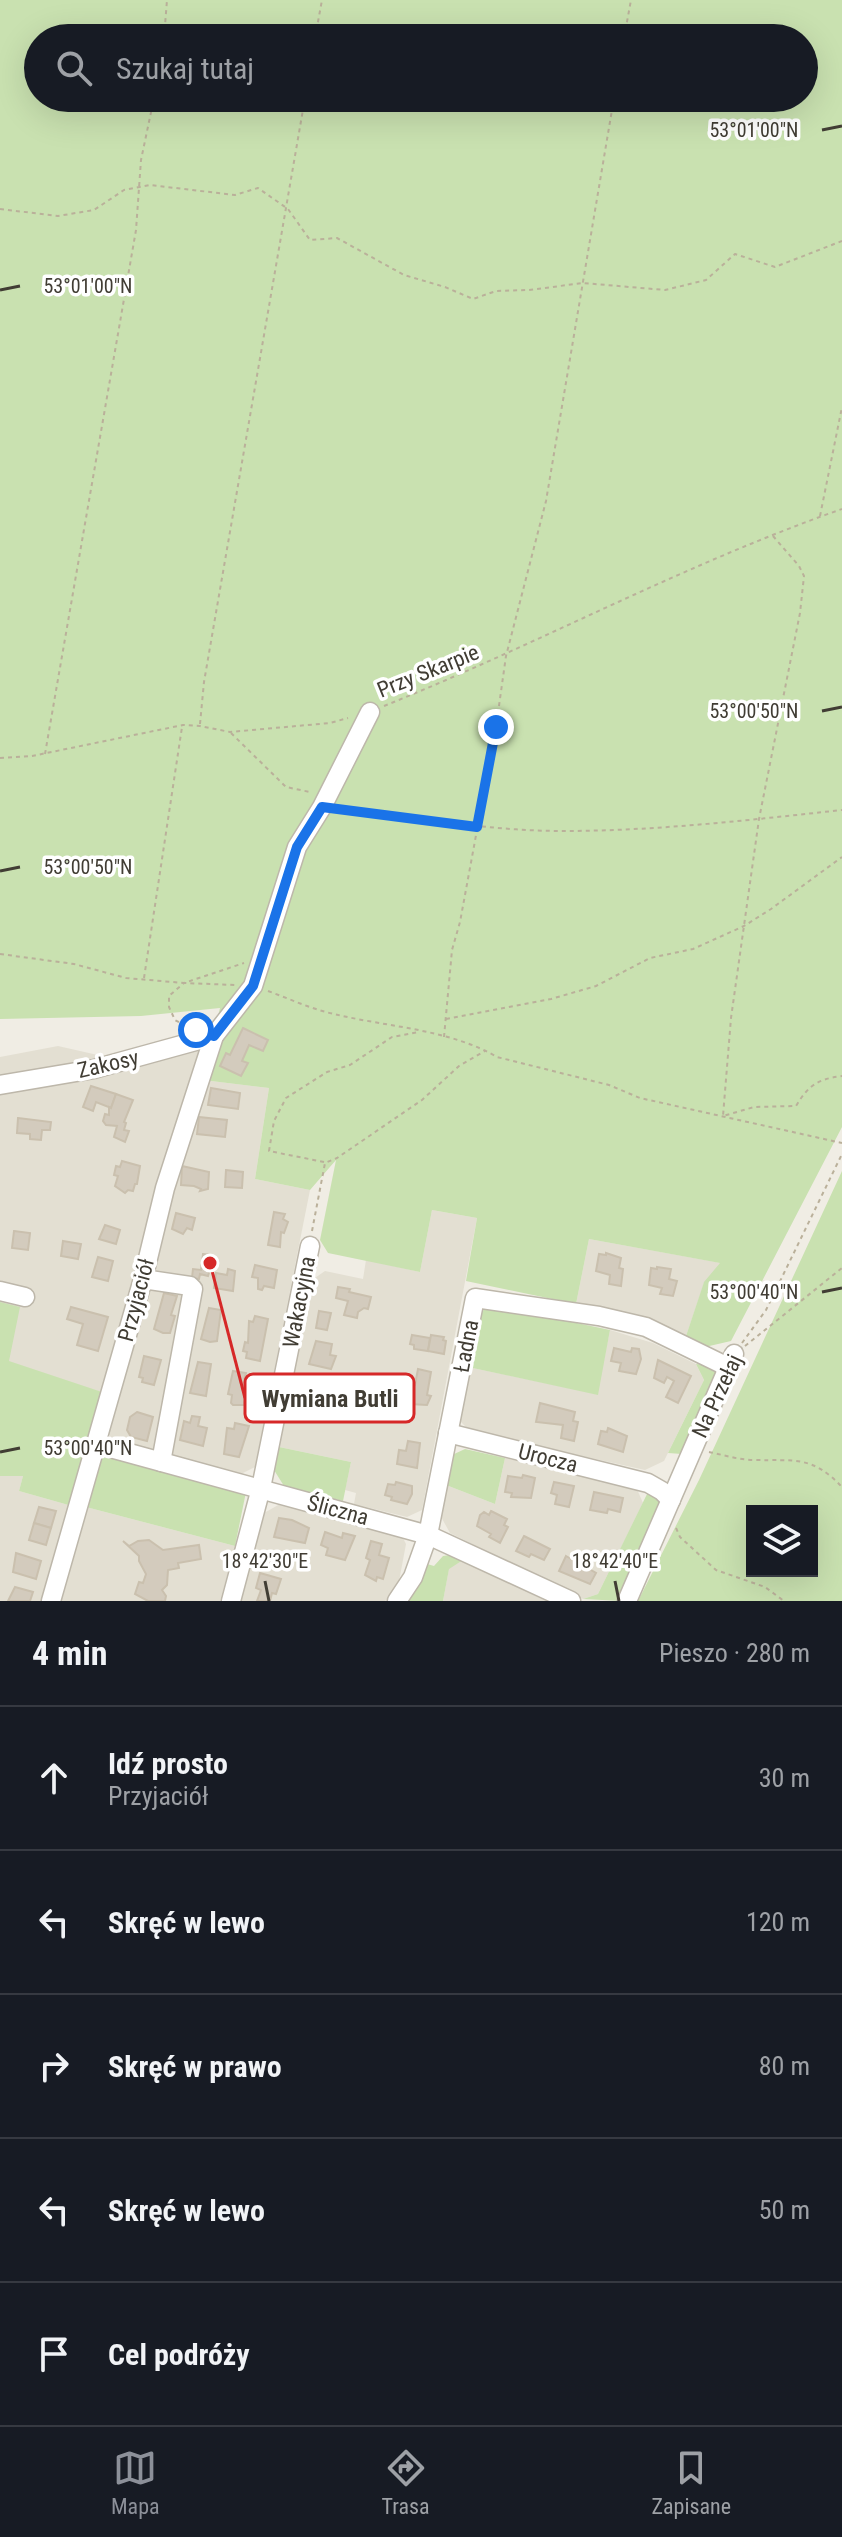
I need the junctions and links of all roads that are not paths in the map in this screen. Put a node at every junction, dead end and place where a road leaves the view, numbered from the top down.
1 (370, 712) road end
2 (214, 1036) junction
3 (0, 1085) edge
4 (310, 1246) road end
5 (143, 1279) junction
6 (0, 1291) edge
7 (25, 1297) dead end
8 (731, 1360) joint
9 (448, 1433) junction
10 (96, 1444) junction
11 (693, 1448) junction
12 (161, 1462) junction
13 (648, 1483) junction
14 (261, 1488) junction
15 (670, 1504) junction
16 (428, 1535) junction
17 (51, 1601) edge
18 (231, 1601) edge
19 (397, 1601) edge
20 (571, 1601) edge
21 (627, 1601) edge

1 - 2 street, Przyjaciół
2 - 3 street, Zakosy
2 - 5 street, Przyjaciół
4 - 14 street, Wakacyjna
5 - 10 street, Przyjaciół
5 - 12 street
6 - 7 street
8 - 9 street, Ładna
8 - 11 street, Na Przełaj
9 - 13 street, Urocza
9 - 16 street, Ładna
10 - 12 street, Śliczna
10 - 17 street, Przyjaciół
11 - 13 street
11 - 15 street, Na Przełaj
12 - 14 street, Śliczna
13 - 15 street, Urocza
14 - 16 street, Śliczna
14 - 18 street, Wakacyjna
15 - 21 street, Na Przełaj
16 - 19 street, Ładna
16 - 20 street, Śliczna

